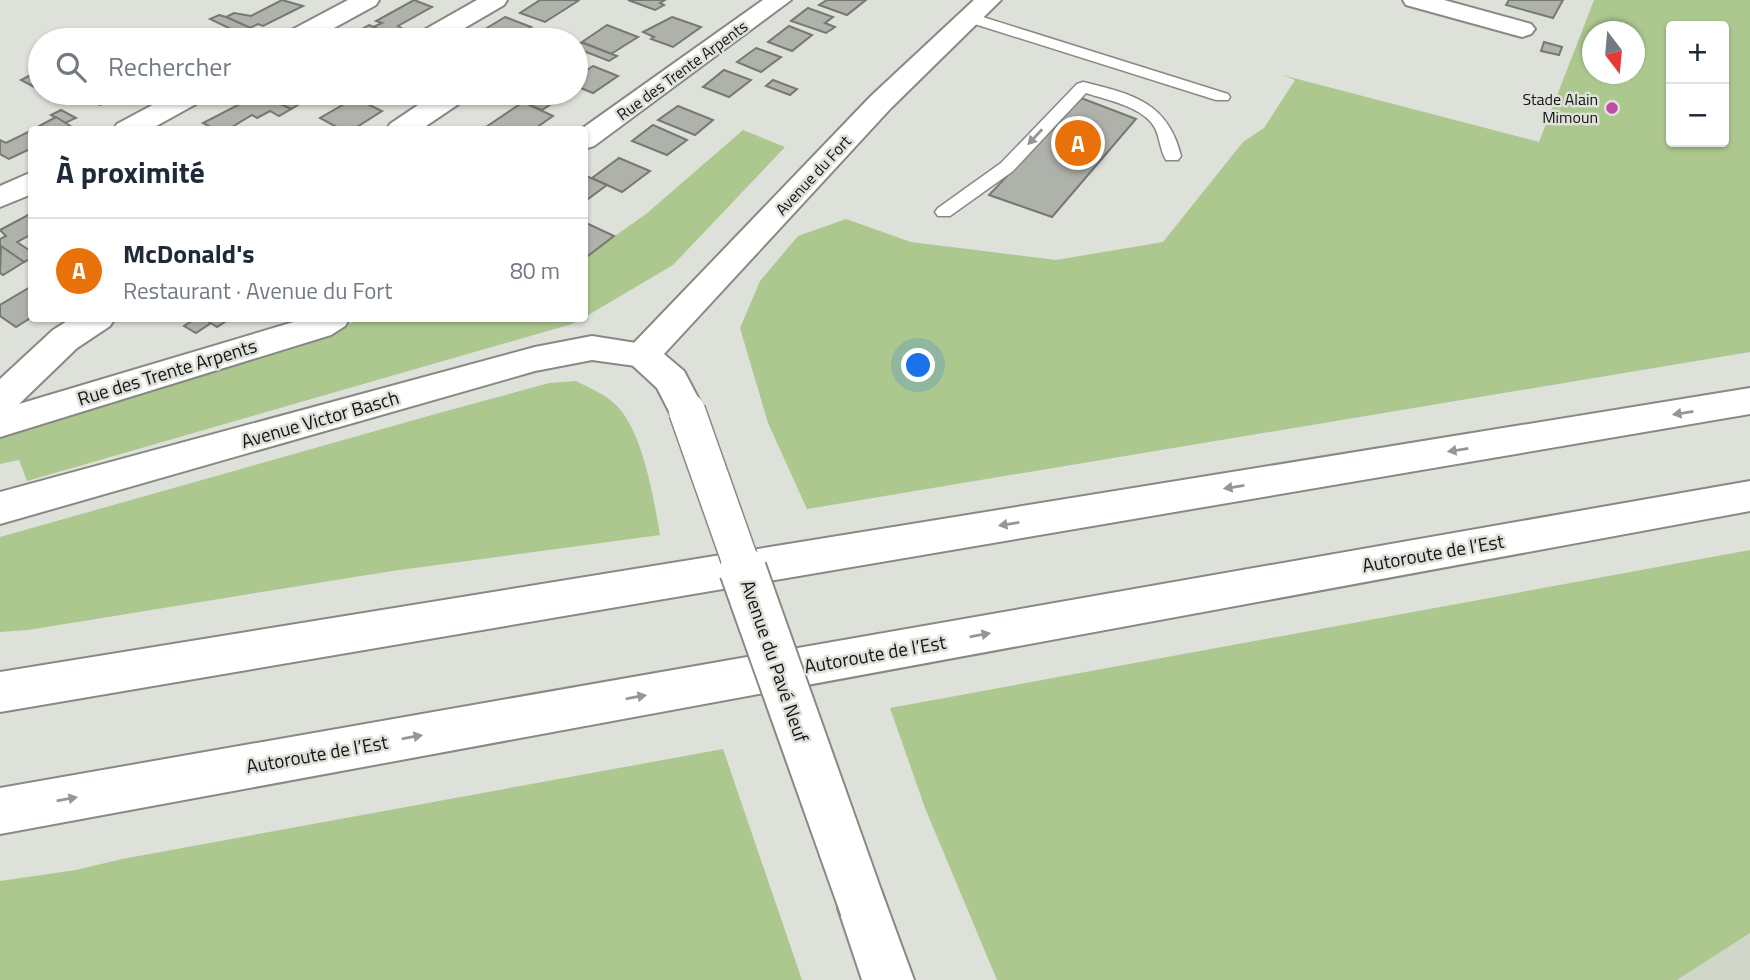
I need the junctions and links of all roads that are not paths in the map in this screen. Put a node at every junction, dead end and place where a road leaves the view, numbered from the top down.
1 (367, 0) edge
2 (495, 0) edge
3 (779, 0) edge
4 (1415, 0) edge
5 (979, 9) edge
6 (315, 28) edge
7 (448, 28) edge
8 (1522, 29) dead end
9 (1222, 97) dead end
10 (173, 105) edge
11 (432, 105) edge
12 (414, 113) edge
13 (134, 126) edge
14 (588, 137) edge
15 (1172, 156) dead end
16 (28, 183) edge
17 (0, 198) edge
18 (944, 212) dead end
19 (92, 322) edge
20 (327, 322) edge
21 (643, 355) junction
22 (0, 400) edge
23 (1750, 401) edge
24 (0, 423) edge
25 (1750, 496) edge
26 (0, 508) edge
27 (0, 692) edge
28 (0, 811) edge
29 (888, 980) edge

1 - 6 main road
2 - 7 main road
3 - 14 main road, Rue des Trente Arpents
4 - 8 main road
5 - 9 lane
5 - 21 main road, Avenue du Fort
10 - 13 main road
11 - 12 main road
15 -> 18 lane
16 - 17 main road
19 - 22 main road
20 - 24 main road, Rue des Trente Arpents
21 - 26 main road, Avenue Victor Basch
21 - 29 main road, Avenue du Pavé Neuf, bridge
23 -> 27 main road
28 -> 25 main road, Autoroute de l’Est

